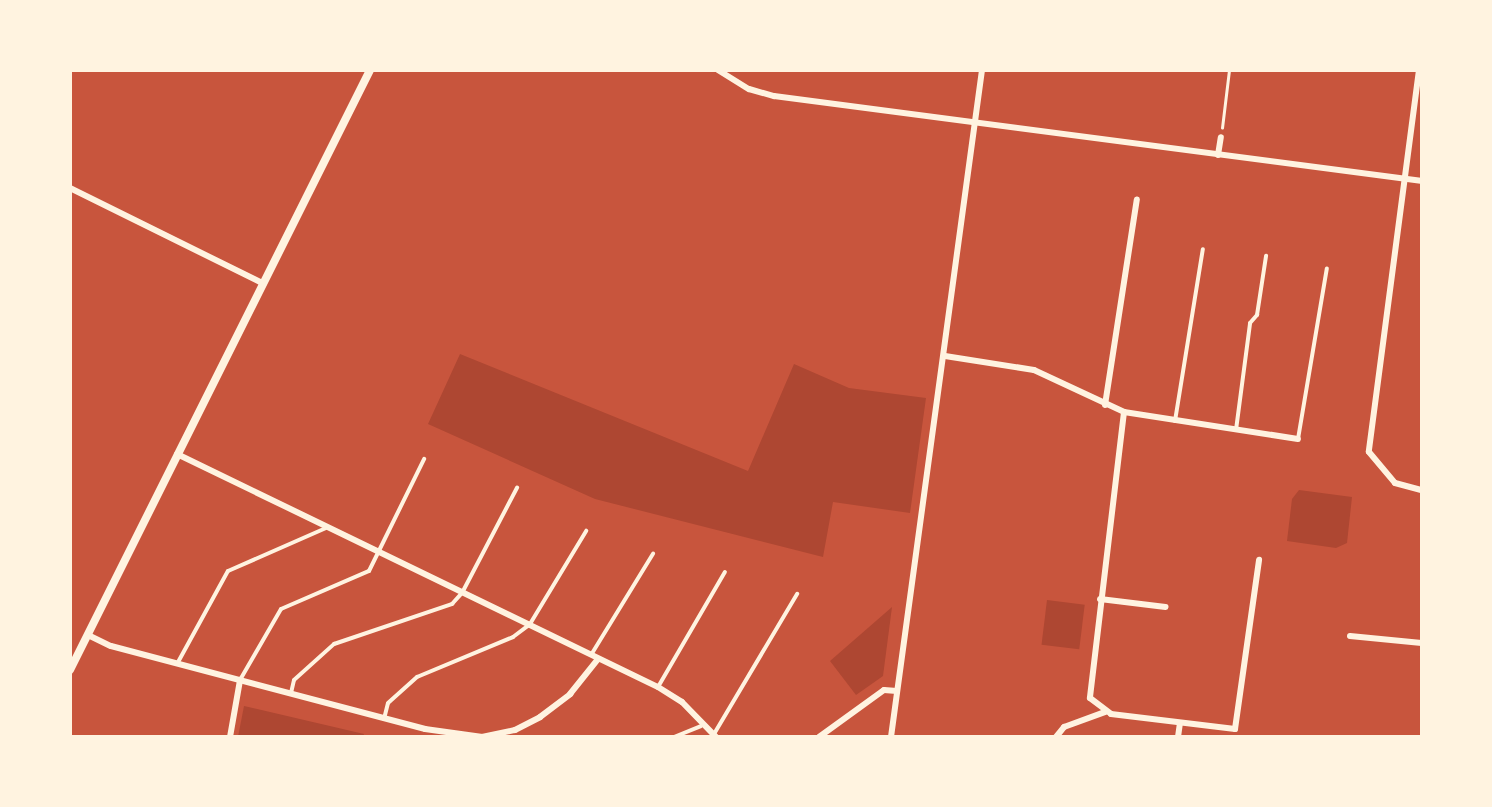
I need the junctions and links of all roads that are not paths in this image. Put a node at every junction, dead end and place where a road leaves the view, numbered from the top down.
1 (370, 70) edge
2 (718, 70) edge
3 (982, 70) edge
4 (1419, 70) edge
5 (976, 123) junction
6 (1221, 137) road end
7 (1218, 154) junction
8 (1408, 180) junction
9 (1422, 181) edge
10 (70, 188) edge
11 (1137, 199) dead end
12 (1203, 250) dead end
13 (1266, 256) dead end
14 (1328, 268) dead end
15 (264, 284) junction
16 (945, 356) junction
17 (1106, 405) junction
18 (1124, 412) junction
19 (1176, 421) junction
20 (1236, 430) junction
21 (1298, 439) joint
22 (177, 454) junction
23 (424, 459) dead end
24 (518, 488) dead end
25 (1422, 490) edge
26 (326, 528) junction
27 (586, 531) dead end
28 (380, 553) junction
29 (653, 554) dead end
30 (1259, 560) dead end
31 (724, 572) dead end
32 (462, 593) junction
33 (797, 594) dead end
34 (1100, 598) junction
35 (1166, 607) dead end
36 (530, 624) junction
37 (88, 635) junction
38 (1350, 636) dead end
39 (1422, 643) edge
40 (594, 657) junction
41 (177, 664) junction
42 (70, 670) edge
43 (240, 680) junction
44 (658, 687) junction
45 (897, 691) junction
46 (291, 693) junction
47 (1105, 712) junction
48 (384, 718) junction
49 (705, 723) junction
50 (1180, 723) junction
51 (1235, 729) junction
52 (515, 734) edge
53 (715, 735) edge
54 (230, 737) edge
55 (674, 737) edge
56 (819, 737) edge
57 (891, 737) edge
58 (1056, 737) edge
59 (1178, 737) edge
60 (1241, 737) edge

1 - 15 street
2 - 5 street
3 - 5 street
4 - 8 street
5 - 7 street
5 - 16 street
6 - 7 street
7 - 8 street
8 - 9 street
8 - 25 street
10 - 15 street
11 - 17 street
12 - 19 lane
13 - 20 lane
14 - 21 lane
15 - 22 street
16 - 17 street
16 - 45 street
17 - 18 street
18 - 19 street
18 - 34 street
19 - 20 street
20 - 21 street
22 - 26 street
22 - 37 street
23 - 28 lane
24 - 32 lane
26 - 28 street
26 - 41 lane
27 - 36 lane
28 - 32 street
28 - 43 lane
29 - 40 lane
30 - 51 street
31 - 44 lane
32 - 36 street
32 - 46 lane
33 - 53 lane
34 - 35 street
34 - 47 street
36 - 40 street
36 - 48 lane
37 - 41 street
37 - 42 street
38 - 39 street
40 - 44 street
40 - 52 street
41 - 43 street
43 - 46 street
43 - 54 street
44 - 49 street
45 - 56 street
45 - 57 street
46 - 48 street
47 - 50 street
47 - 58 street
48 - 52 street
49 - 53 street
49 - 55 lane
50 - 51 street
50 - 59 street
51 - 60 lane

